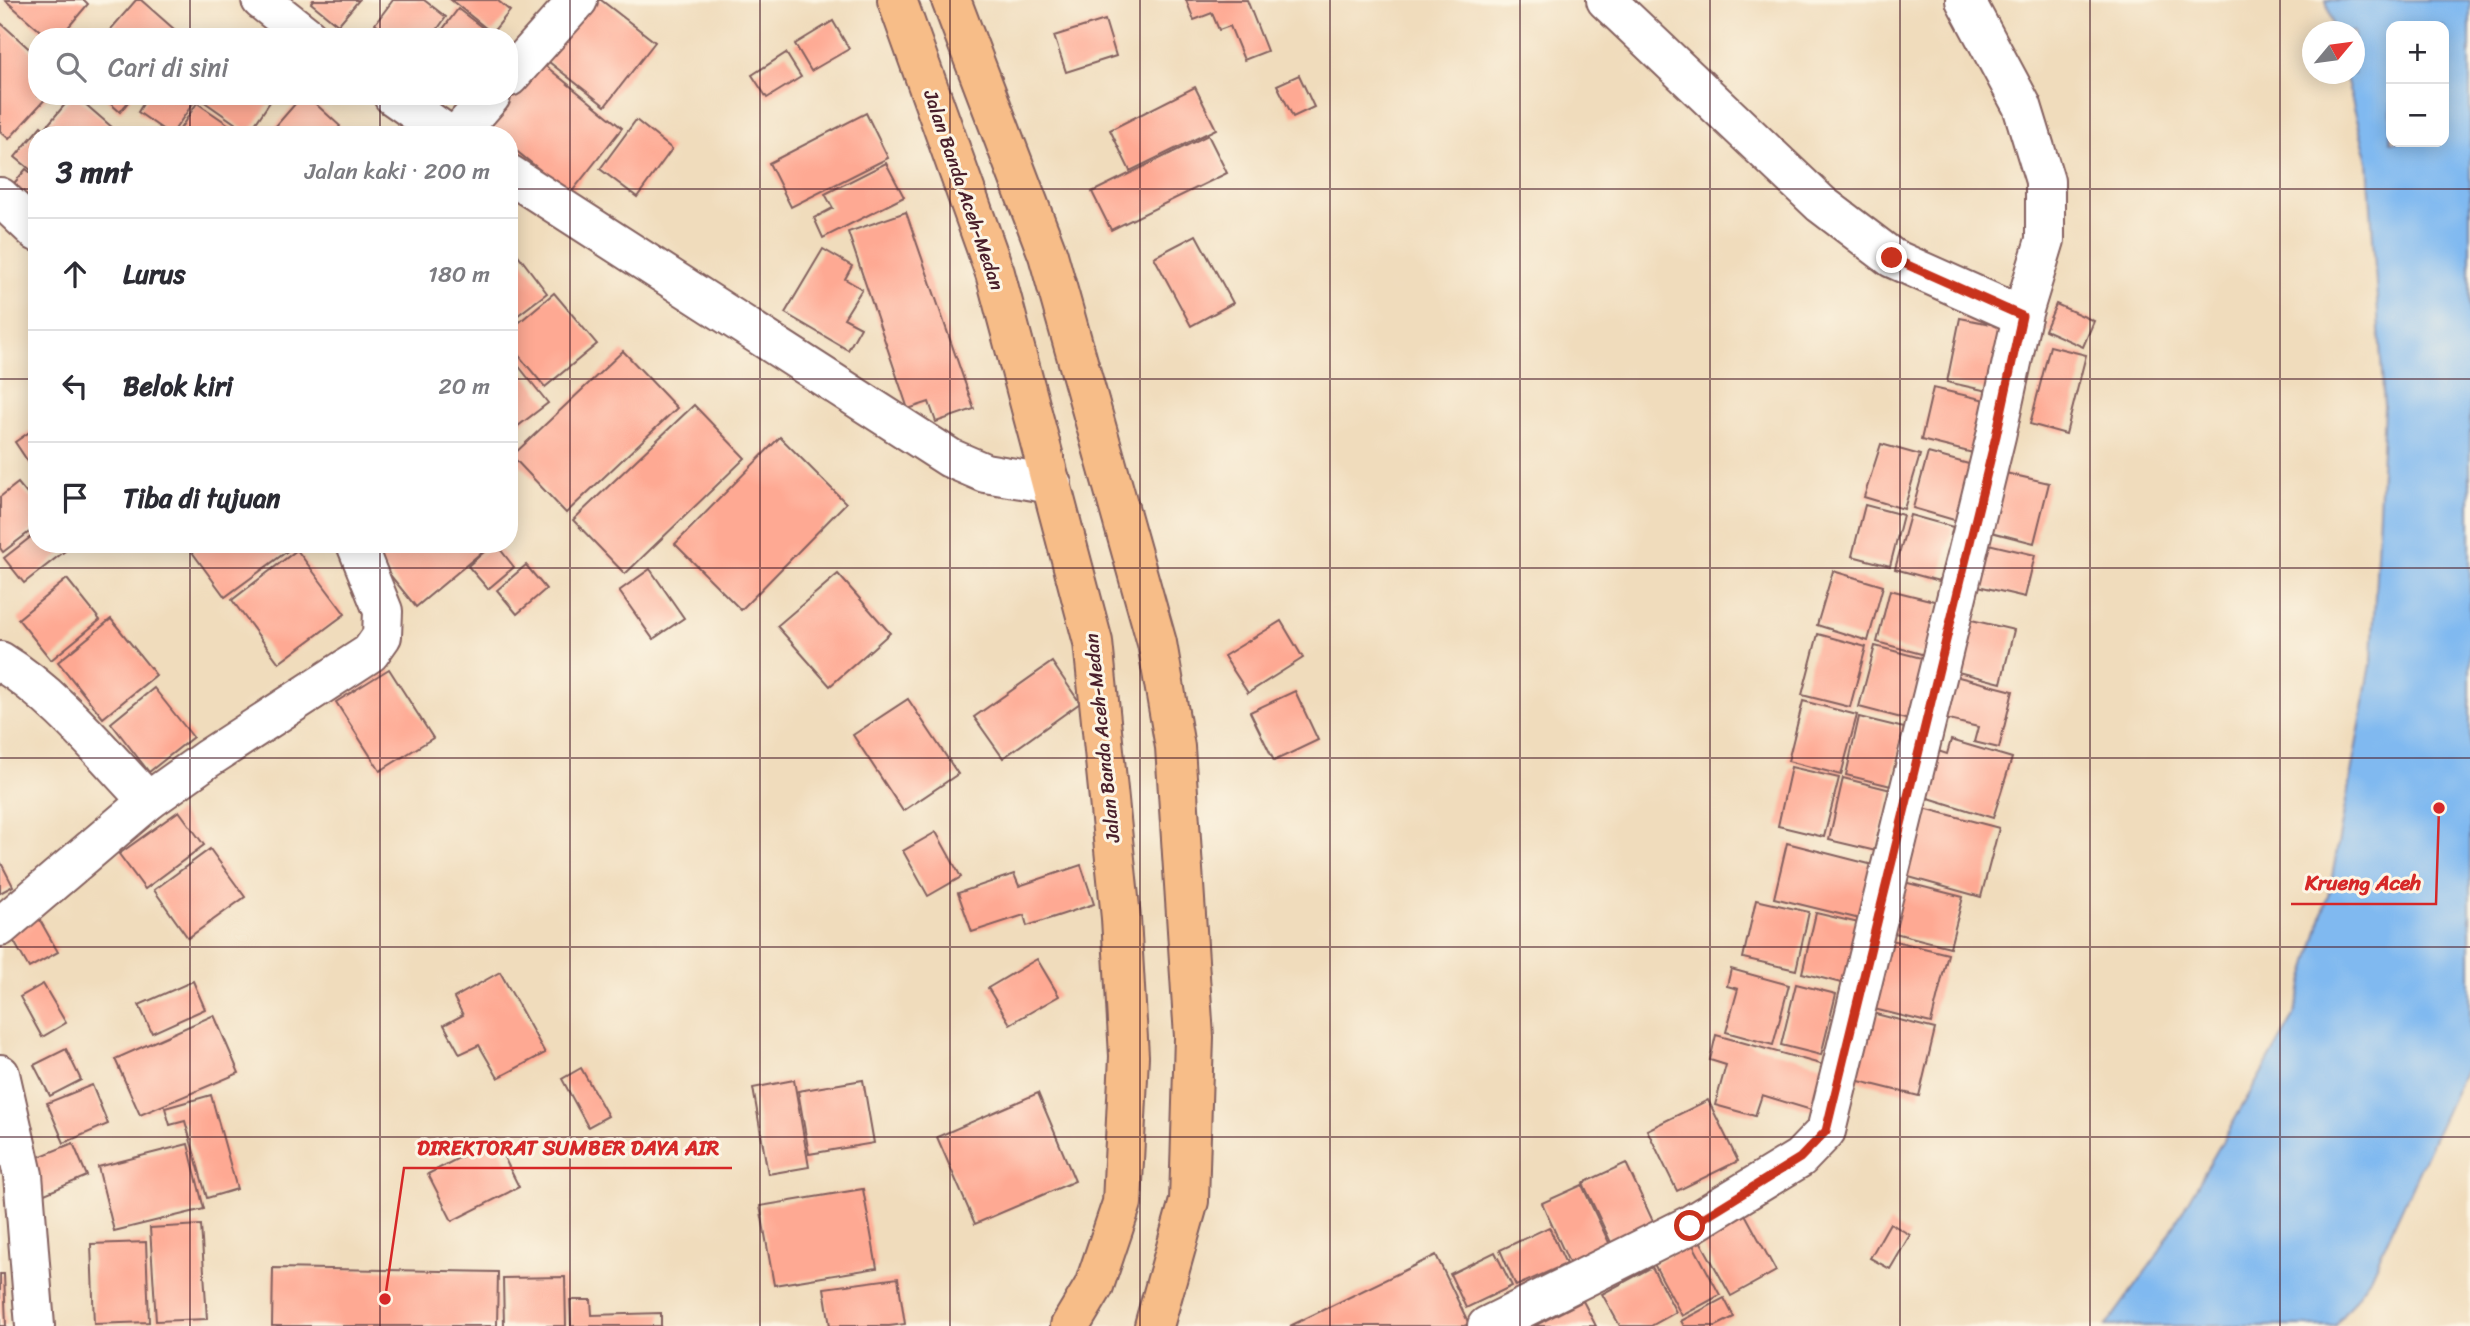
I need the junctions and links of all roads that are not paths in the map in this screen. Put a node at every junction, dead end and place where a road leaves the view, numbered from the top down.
1 (261, 0) edge
2 (578, 0) edge
3 (897, 0) edge
4 (951, 0) edge
5 (1606, 0) edge
6 (1965, 0) edge
7 (297, 28) edge
8 (518, 66) edge
9 (406, 105) edge
10 (483, 105) edge
11 (436, 126) edge
12 (465, 126) edge
13 (518, 180) edge
14 (0, 197) edge
15 (28, 223) edge
16 (2022, 316) junction
17 (1052, 484) junction
18 (360, 553) edge
19 (0, 661) edge
20 (148, 801) junction
21 (0, 927) edge
22 (0, 1074) edge
23 (35, 1326) edge
24 (1070, 1326) edge
25 (1154, 1326) edge
26 (1487, 1326) edge

1 - 7 street
2 - 8 street
3 - 17 highway, Jalan Banda Aceh-Medan
4 - 25 highway
5 - 16 street
6 - 16 street
9 - 11 street
10 - 12 street
13 - 17 street
14 - 15 street
16 - 26 street
17 - 24 highway, Jalan Banda Aceh-Medan
18 - 20 street
19 - 20 street
20 - 21 street
22 - 23 street

